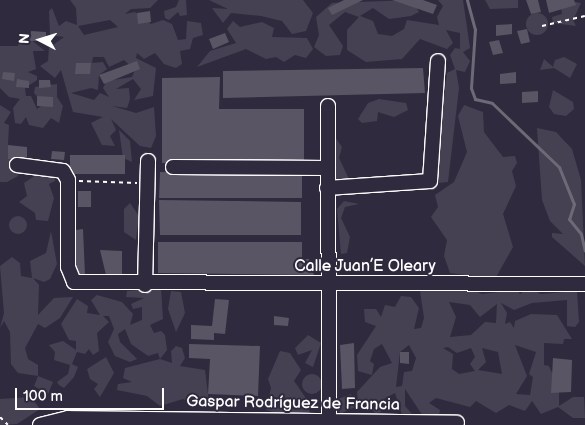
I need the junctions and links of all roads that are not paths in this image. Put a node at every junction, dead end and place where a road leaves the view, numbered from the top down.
1 (438, 60) dead end
2 (328, 106) dead end
3 (148, 161) dead end
4 (17, 165) dead end
5 (173, 167) dead end
6 (327, 168) junction
7 (327, 188) junction
8 (328, 284) junction
9 (585, 284) edge
10 (145, 285) junction
11 (457, 423) dead end
12 (329, 424) edge
13 (40, 425) edge

1 - 7 street
2 - 6 street
3 - 10 street
4 - 10 street, Calle Juan’E Oleary
5 - 6 street
6 - 7 street
7 - 8 street
8 - 9 street, Calle Juan’E Oleary
8 - 10 street, Calle Juan’E Oleary
8 - 12 street
11 - 12 street, Gaspar Rodríguez de Francia
12 - 13 street, Gaspar Rodríguez de Francia

